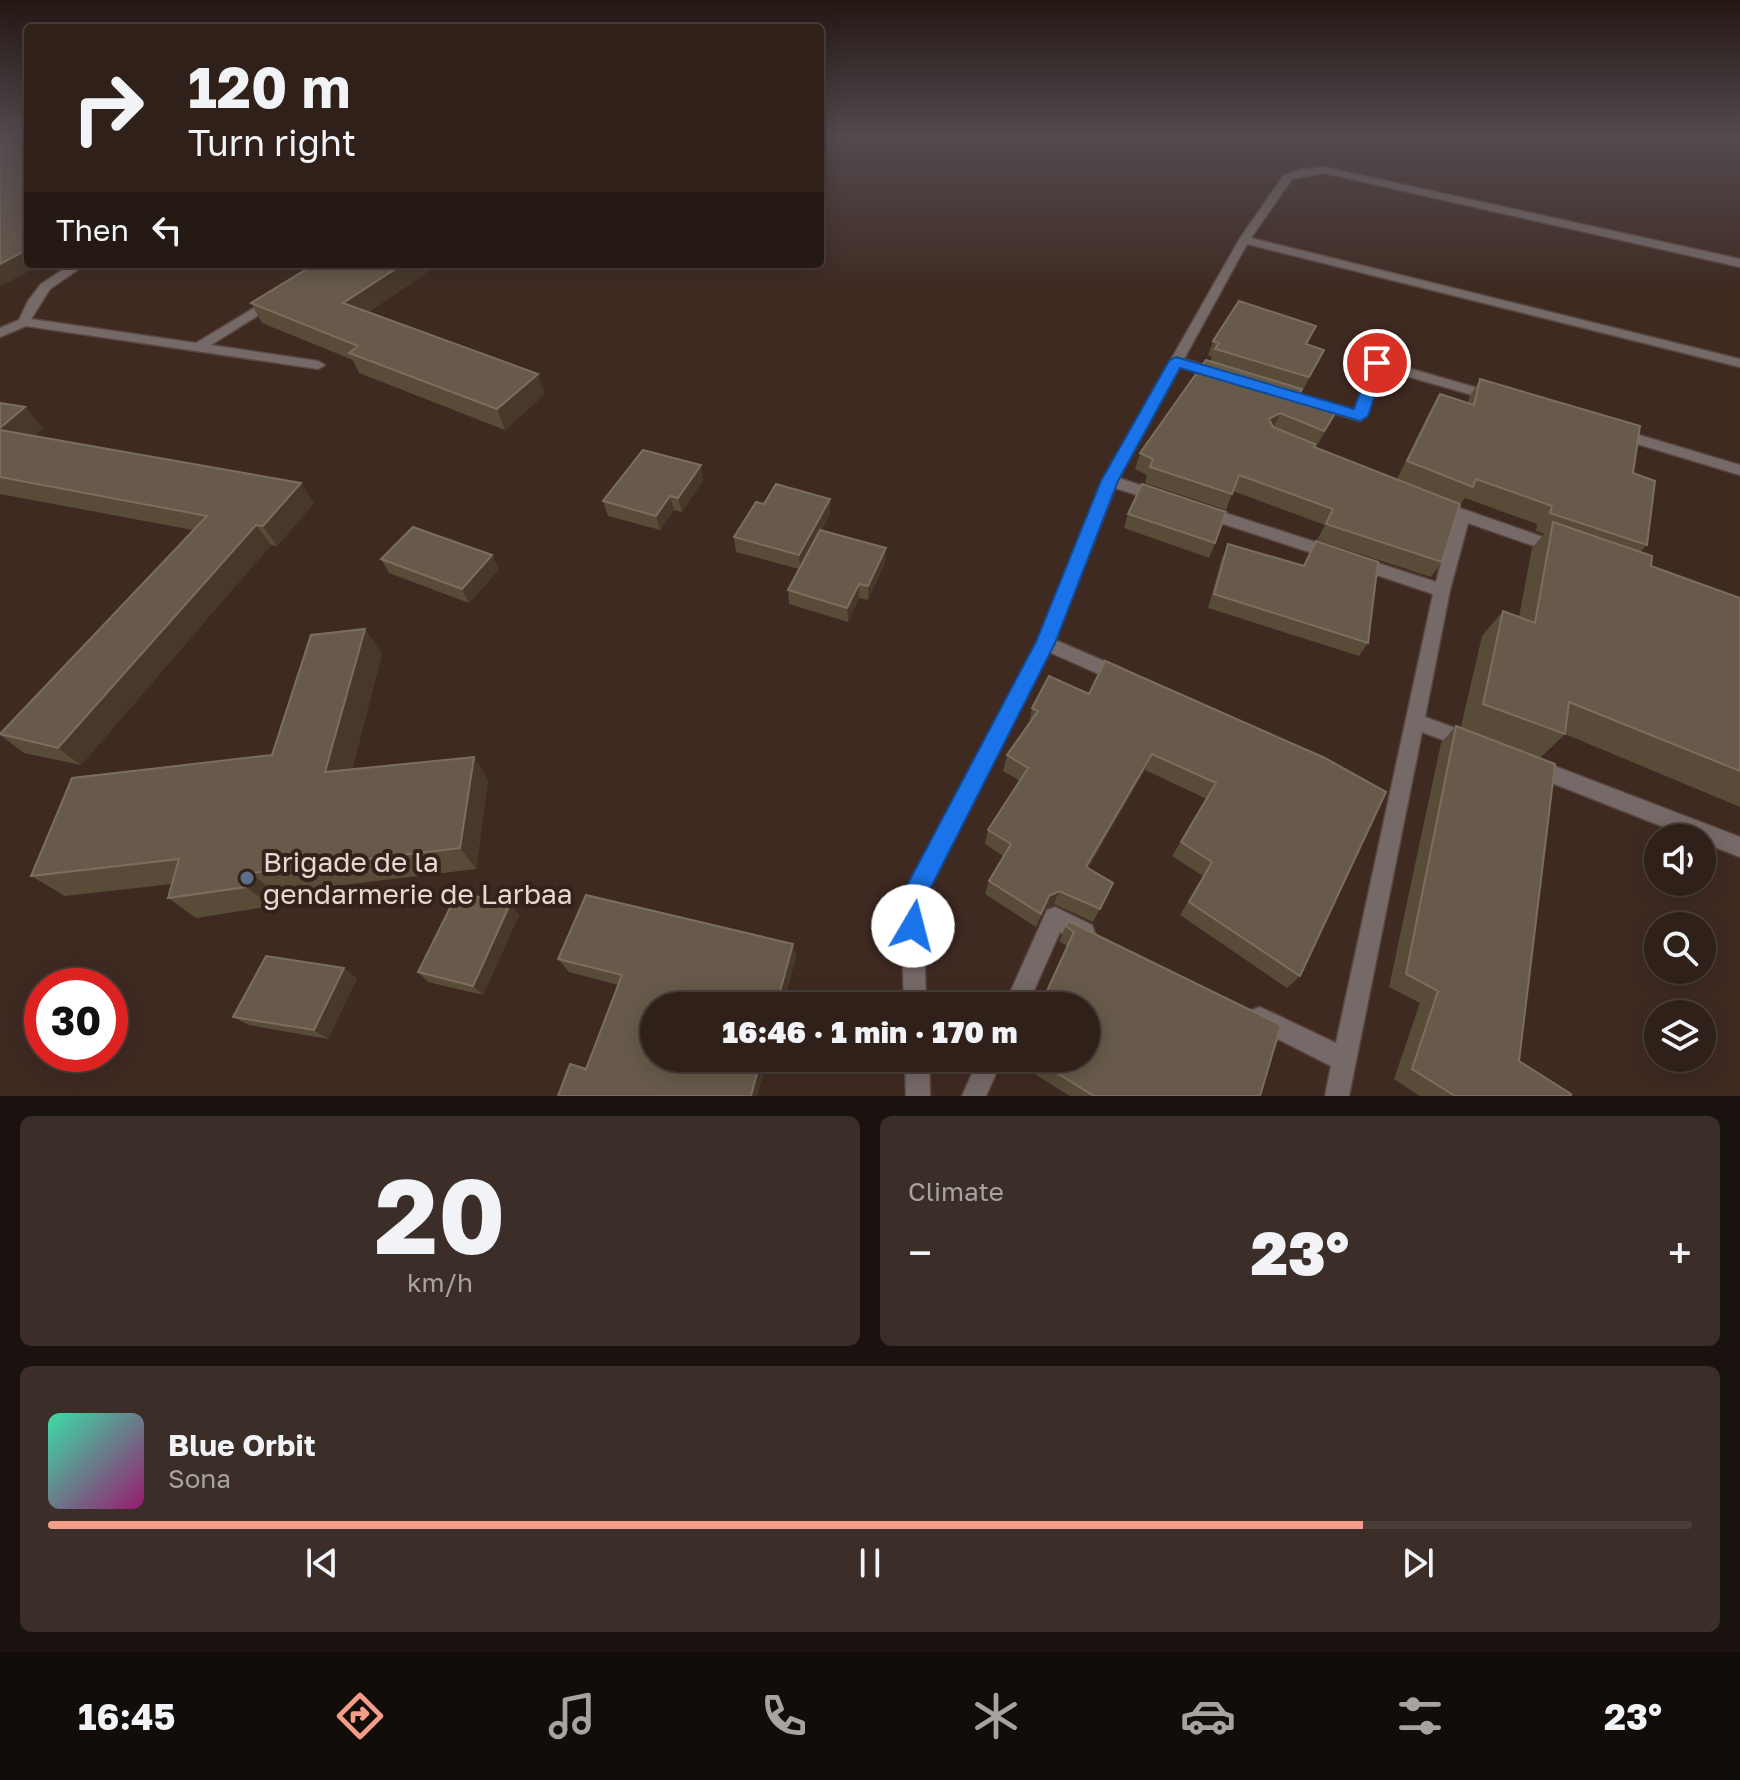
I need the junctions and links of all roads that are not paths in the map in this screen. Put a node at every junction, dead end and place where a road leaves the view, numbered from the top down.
1 (1281, 187) edge
2 (1401, 187) edge
3 (1244, 240) junction
4 (1740, 263) edge
5 (72, 268) edge
6 (292, 289) edge
7 (24, 322) junction
8 (0, 333) edge
9 (197, 348) junction
10 (1176, 361) junction
11 (1740, 363) edge
12 (318, 365) dead end
13 (1237, 379) edge
14 (1268, 389) edge
15 (1513, 403) edge
16 (1604, 430) edge
17 (1740, 470) edge
18 (1110, 481) junction
19 (1432, 503) edge
20 (1462, 515) junction
21 (1580, 556) edge
22 (1442, 590) junction
23 (1045, 643) junction
24 (1130, 680) edge
25 (1415, 721) junction
26 (1489, 749) edge
27 (1519, 761) edge
28 (1740, 847) edge
29 (1110, 945) edge
30 (915, 992) edge
31 (1021, 992) edge
32 (1234, 1006) edge
33 (1345, 1060) junction
34 (917, 1072) edge
35 (985, 1072) edge
36 (918, 1096) edge
37 (974, 1096) edge
38 (1337, 1096) edge

1 - 3 street
2 - 4 street
3 - 10 street
3 - 11 street
5 - 7 street
6 - 9 street
7 - 8 street
7 - 9 street
9 - 12 street
10 - 13 street
10 - 18 street
14 - 15 street
16 - 17 street
18 - 22 street
18 - 23 street
19 - 20 street
20 - 21 street
20 - 22 street
22 - 25 street
23 - 24 street
23 - 30 street
25 - 26 street
25 - 33 street
27 - 28 street
29 - 31 street
32 - 33 street
33 - 38 street
34 - 36 street
35 - 37 street

